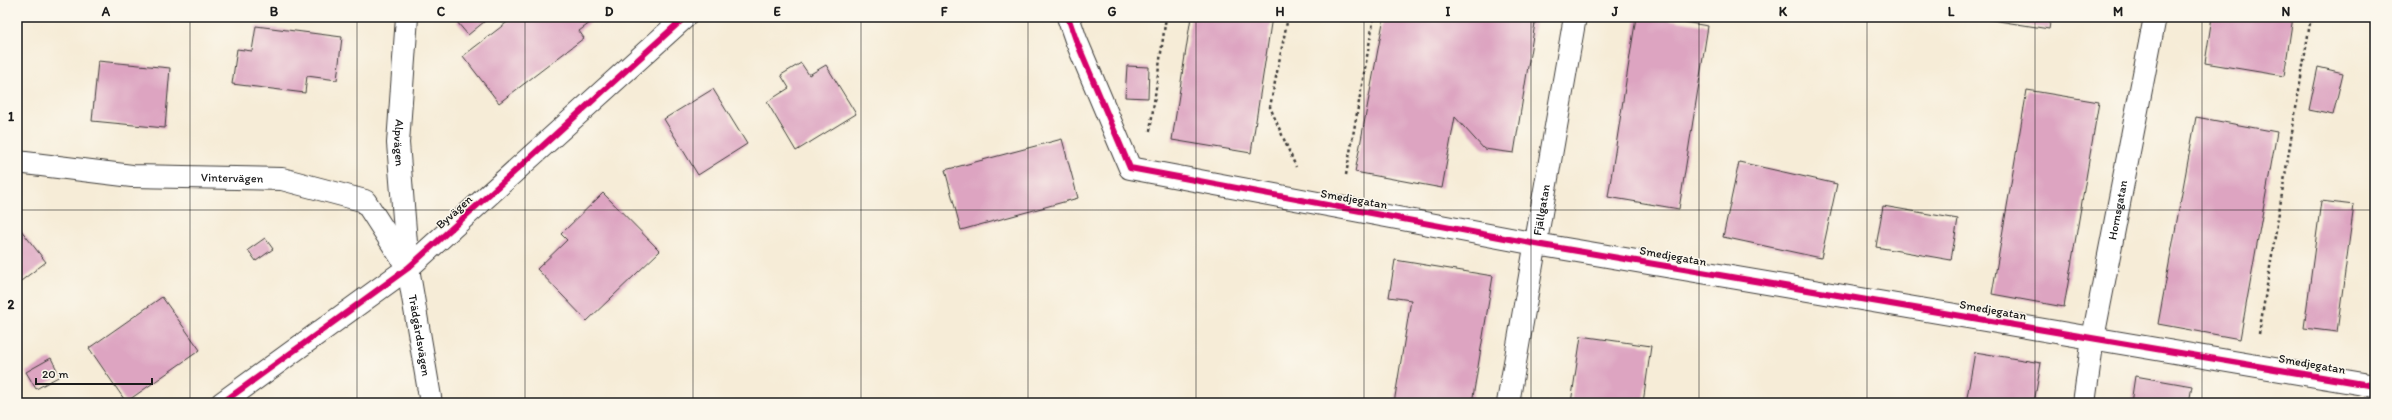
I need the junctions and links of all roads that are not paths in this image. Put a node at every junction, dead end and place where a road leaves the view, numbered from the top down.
1 (407, 17) edge
2 (686, 17) edge
3 (1068, 17) edge
4 (1575, 17) edge
5 (2155, 17) edge
6 (17, 162) edge
7 (1536, 244) junction
8 (408, 268) junction
9 (2093, 338) junction
10 (2375, 386) edge
11 (222, 403) edge
12 (431, 403) edge
13 (1508, 403) edge
14 (2084, 403) edge

1 - 8 street, Alpvägen
2 - 8 street, Byvägen
3 - 7 street, Smedjegatan
4 - 7 street, Fjällgatan
5 - 9 street, Hornsgatan
6 - 8 street, Vintervägen
7 - 9 street, Smedjegatan
7 - 13 street, Fjällgatan
8 - 11 street, Byvägen
8 - 12 street, Trädgårdsvägen
9 - 10 street, Smedjegatan
9 - 14 street, Hornsgatan

